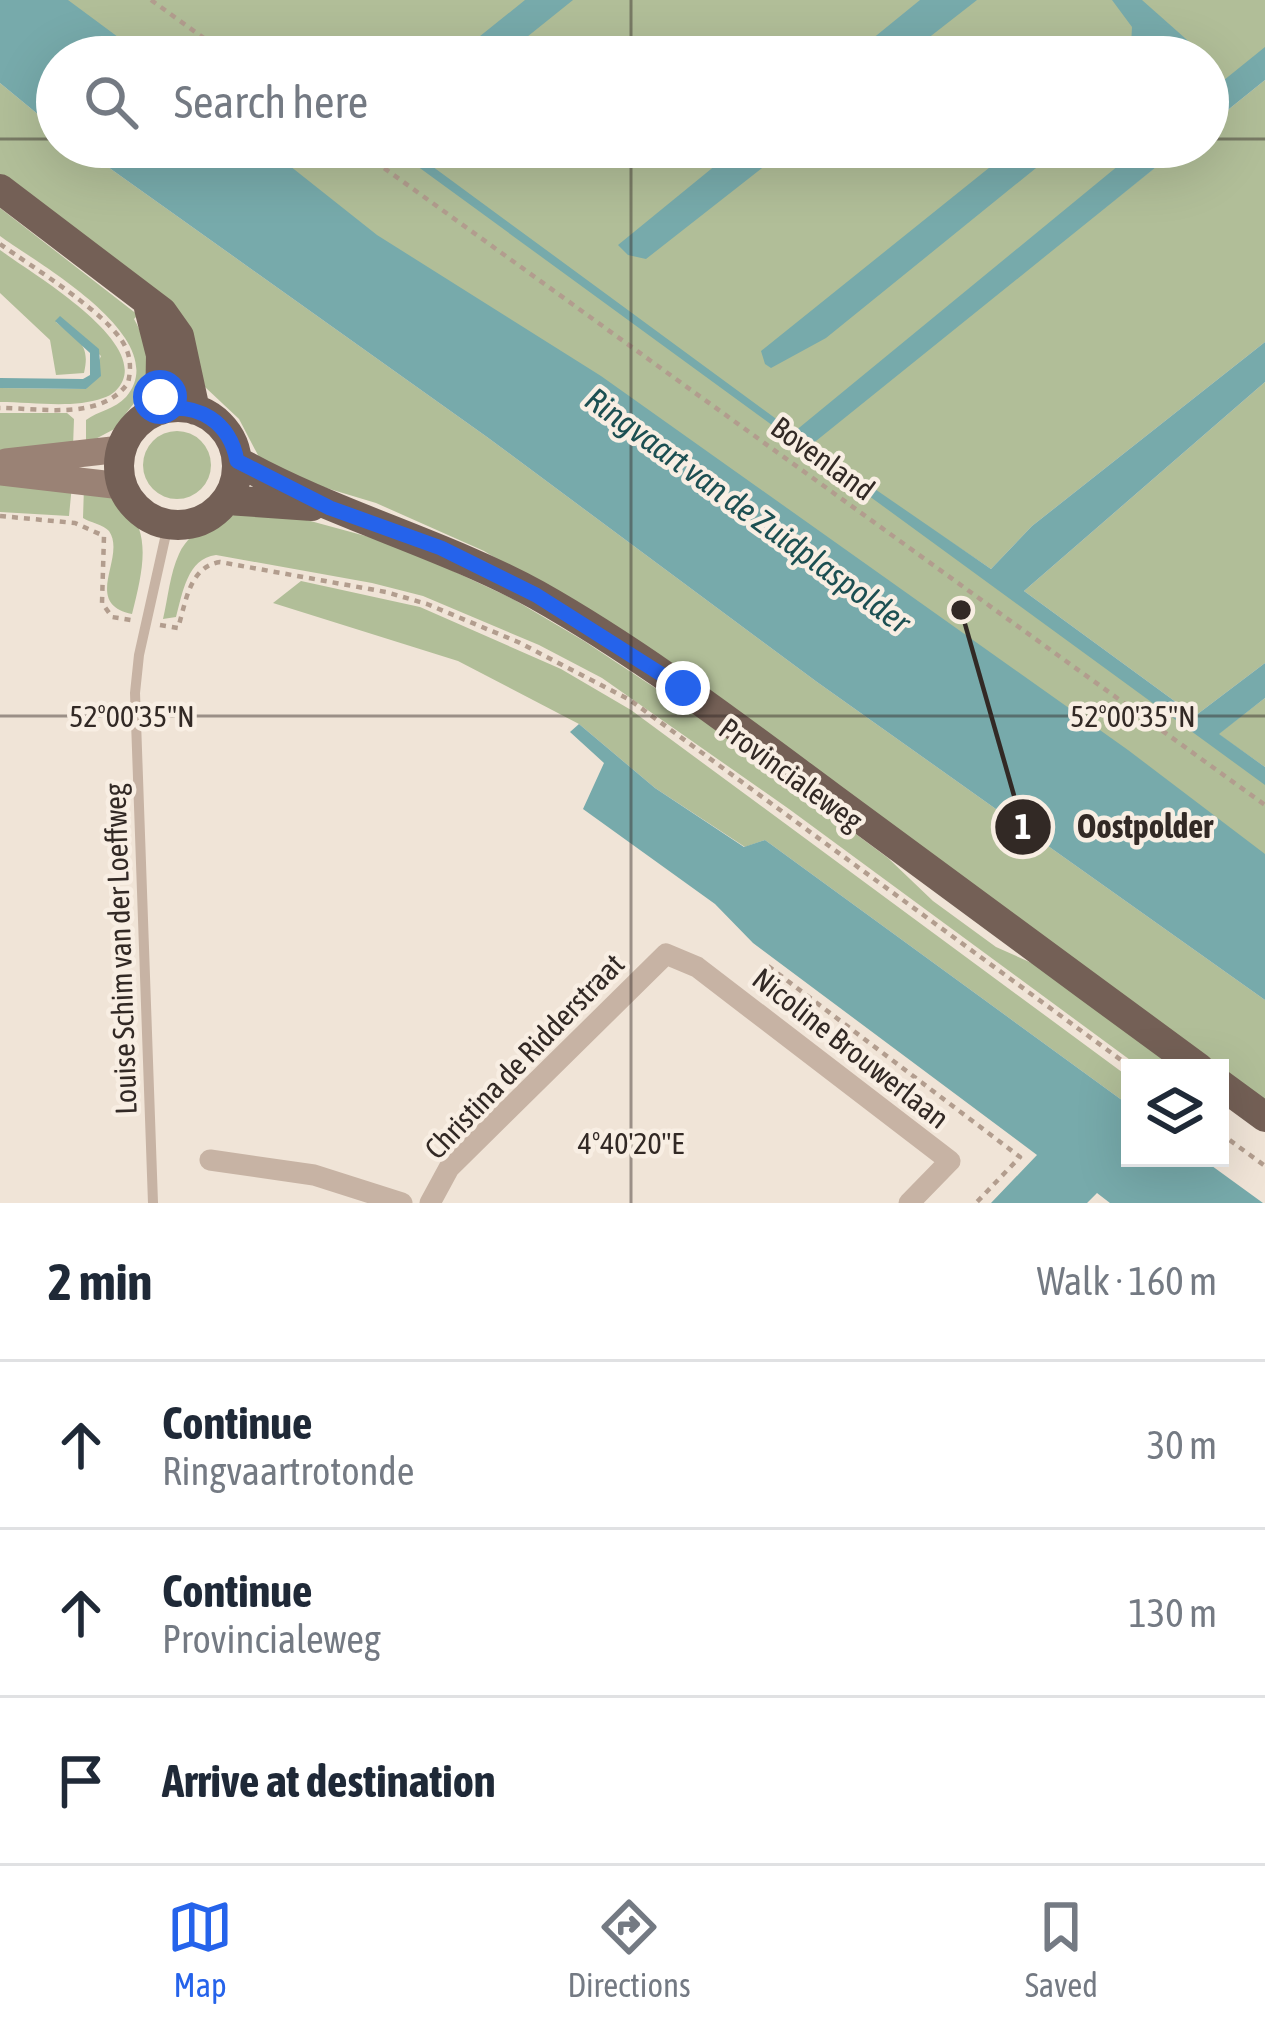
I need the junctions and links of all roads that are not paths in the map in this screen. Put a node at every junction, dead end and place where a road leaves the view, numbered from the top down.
1 (0, 189) edge
2 (147, 302) junction
3 (160, 410) junction
4 (195, 410) junction
5 (121, 448) junction
6 (237, 461) junction
7 (0, 462) edge
8 (0, 472) edge
9 (122, 487) junction
10 (227, 500) junction
11 (330, 508) junction
12 (168, 525) junction
13 (665, 954) joint
14 (1186, 1059) edge
15 (1229, 1091) edge
16 (1265, 1117) edge
17 (210, 1160) dead end
18 (153, 1203) edge
19 (402, 1203) edge
20 (430, 1203) edge
21 (909, 1203) edge

1 - 2 main road
2 - 3 main road
2 - 4 main road
3 - 4 main road
3 - 5 main road
4 - 6 main road
5 - 7 main road
5 - 9 main road
6 - 10 main road
6 - 11 main road, Provincialeweg
8 - 9 main road
9 - 12 main road
10 - 11 main road, Provincialeweg
10 - 12 main road
11 - 14 main road, Provincialeweg
12 - 18 lane, Louise Schim van der Loeffweg
13 - 20 street, Christina de Ridderstraat
13 - 21 street, Nicoline Brouwerlaan
15 - 16 main road
17 - 19 street

